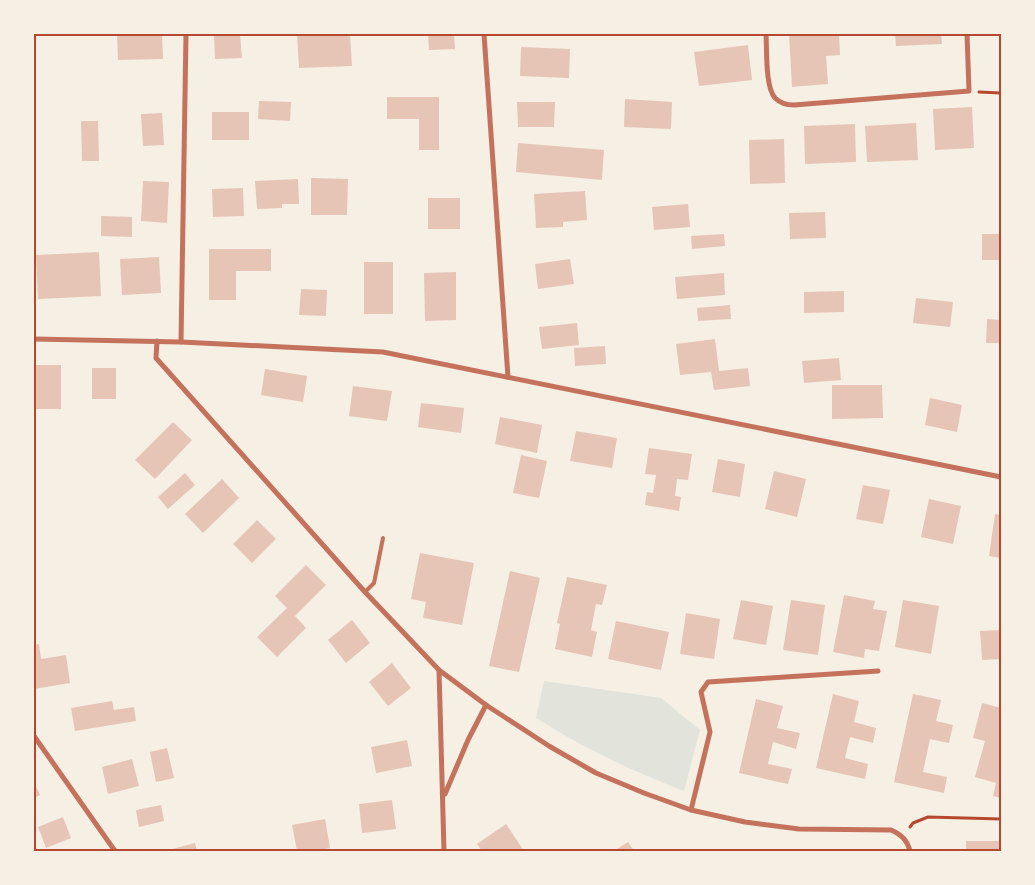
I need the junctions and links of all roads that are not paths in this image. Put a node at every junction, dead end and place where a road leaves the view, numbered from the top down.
1 (186, 34) edge
2 (484, 34) edge
3 (766, 34) edge
4 (967, 34) edge
5 (34, 339) edge
6 (157, 342) junction
7 (181, 342) junction
8 (508, 378) junction
9 (1001, 477) edge
10 (383, 538) dead end
11 (365, 592) junction
12 (440, 670) junction
13 (878, 670) dead end
14 (486, 705) junction
15 (34, 736) edge
16 (444, 796) junction
17 (691, 810) junction
18 (115, 851) edge
19 (444, 851) edge
20 (910, 851) edge

1 - 7 street
2 - 8 street
3 - 4 street
5 - 6 street
6 - 7 street
6 - 11 street
7 - 8 street
8 - 9 street
10 - 11 lane
11 - 12 street
12 - 14 street
12 - 16 street
13 - 17 street
14 - 16 street
14 - 17 street
15 - 18 street
16 - 19 street
17 - 20 street

